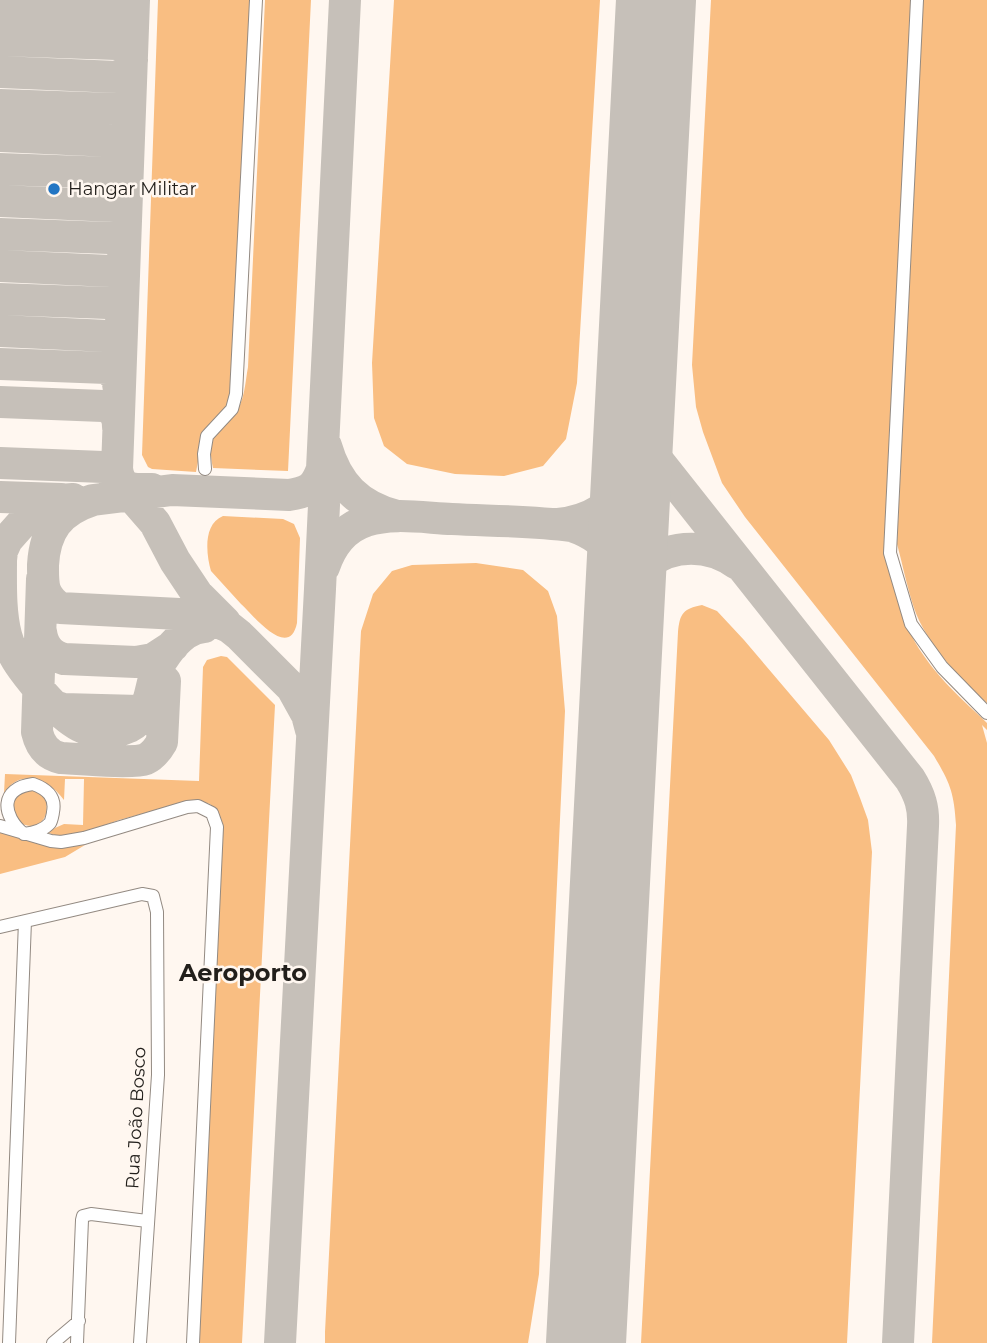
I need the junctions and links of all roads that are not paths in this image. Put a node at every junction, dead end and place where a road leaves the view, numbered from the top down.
1 (256, 0) edge
2 (917, 0) edge
3 (205, 469) dead end
4 (987, 713) edge
5 (2, 803) edge
6 (0, 826) edge
7 (24, 834) junction
8 (25, 921) junction
9 (0, 927) edge
10 (147, 1221) junction
11 (6, 1275) edge
12 (5, 1315) edge
13 (79, 1321) junction
14 (9, 1343) edge
15 (53, 1343) edge
16 (77, 1343) edge
17 (140, 1343) edge
18 (193, 1343) edge

1 - 3 street
2 - 4 street
5 - 7 street
5 - 7 street
6 - 7 street
7 - 18 street
8 - 9 street
8 - 10 street, Rua João Bosco
8 - 11 street
10 - 13 street
10 - 17 street, Rua João Bosco
11 - 12 street
12 - 14 street
13 - 15 street
13 - 16 street

